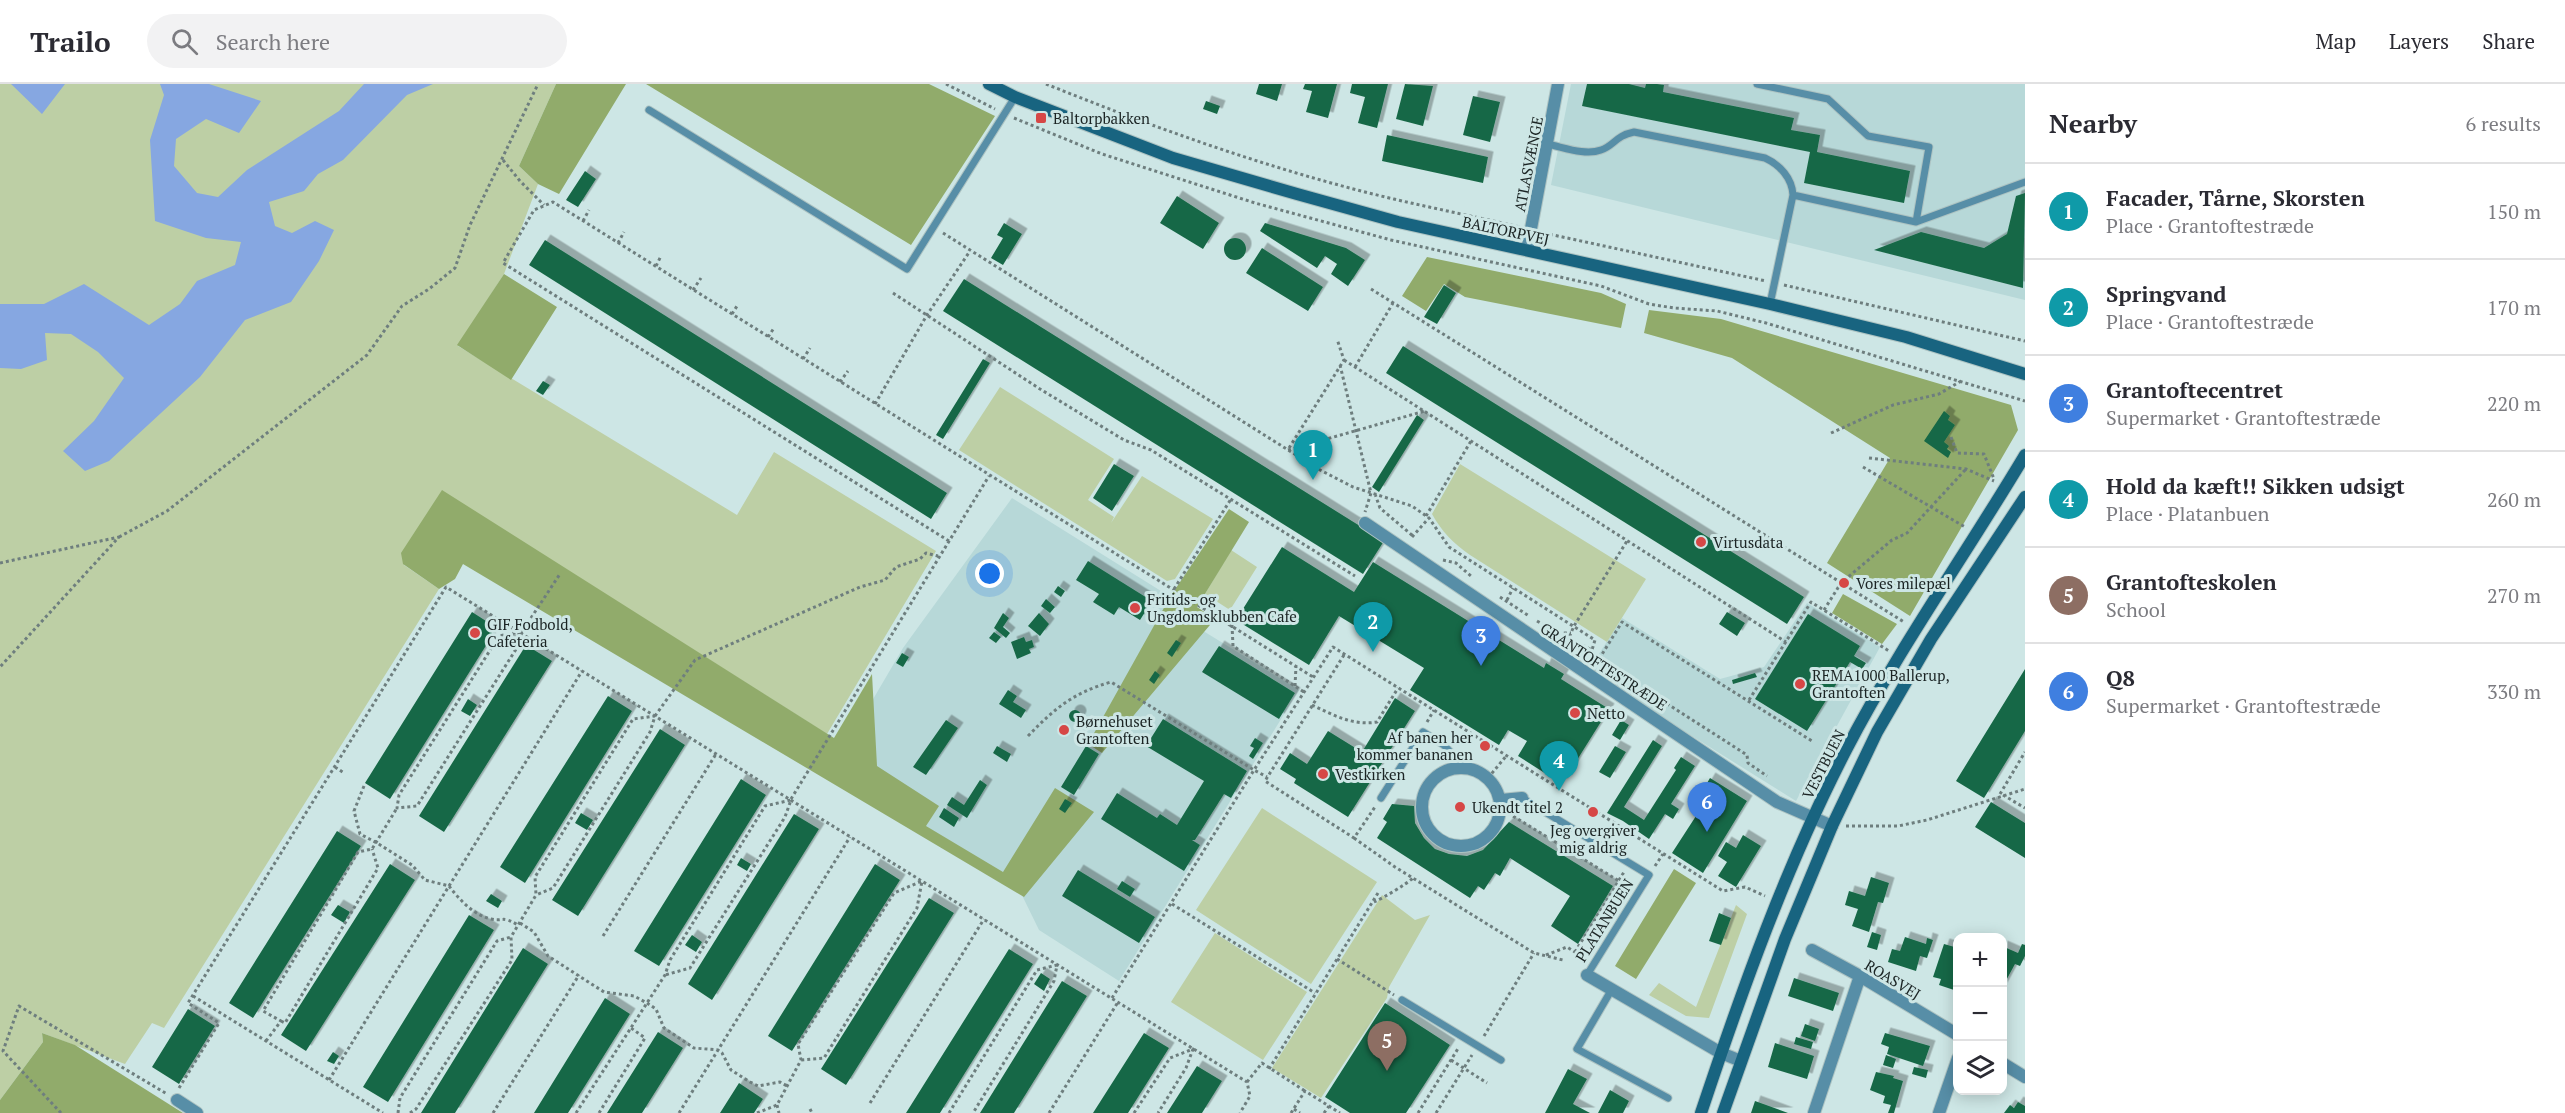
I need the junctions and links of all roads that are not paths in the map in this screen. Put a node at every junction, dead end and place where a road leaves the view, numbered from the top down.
1 (989, 84) edge
2 (1558, 84) edge
3 (1757, 84) edge
4 (1015, 97) junction
5 (649, 110) dead end
6 (1547, 144) junction
7 (2025, 182) edge
8 (1793, 195) junction
9 (1916, 222) junction
10 (1527, 250) junction
11 (1770, 304) junction
12 (2025, 374) edge
13 (2025, 455) edge
14 (2025, 497) edge
15 (1365, 523) dead end
16 (1463, 767) junction
17 (1380, 798) road end
18 (1521, 798) joint
19 (1501, 805) junction
20 (1812, 819) junction
21 (1832, 826) junction
22 (1812, 950) dead end
23 (1587, 975) joint
24 (1860, 976) junction
25 (1612, 990) junction
26 (1402, 1000) road end
27 (1953, 1032) edge
28 (1721, 1053) junction
29 (1501, 1060) dead end
30 (1741, 1061) junction
31 (2007, 1066) edge
32 (1953, 1072) edge
33 (2025, 1077) edge
34 (1668, 1098) dead end
35 (177, 1100) road end
36 (197, 1113) edge
37 (1701, 1113) edge
38 (1723, 1113) edge
39 (1814, 1113) edge
40 (1939, 1113) edge

1 - 4 street, BALTORPVEJ
2 - 6 street, ATLASVÆNGE
3 - 9 lane
4 - 5 lane
4 - 10 street, BALTORPVEJ
6 - 8 lane
6 - 10 street, ATLASVÆNGE
7 - 9 lane
8 - 9 lane
8 - 11 lane
10 - 11 street, BALTORPVEJ
11 - 12 street, BALTORPVEJ
13 - 20 street, VESTBUEN
14 - 21 street
15 - 20 street, GRANTOFTESTRÆDE
16 - 17 lane
16 - 19 street
16 - 19 street
18 - 19 street, PLATANBUEN
18 - 23 lane, PLATANBUEN
20 - 21 street, GRANTOFTESTRÆDE
20 - 28 street, VESTBUEN
21 - 30 street
22 - 24 street, ROASVEJ
23 - 25 street, PLATANBUEN
24 - 27 street, ROASVEJ
24 - 39 street
25 - 28 street, PLATANBUEN
25 - 34 lane
26 - 29 lane
28 - 30 street, PLATANBUEN
28 - 37 street, VESTBUEN
30 - 38 street
31 - 33 street
32 - 40 street
35 - 36 street

